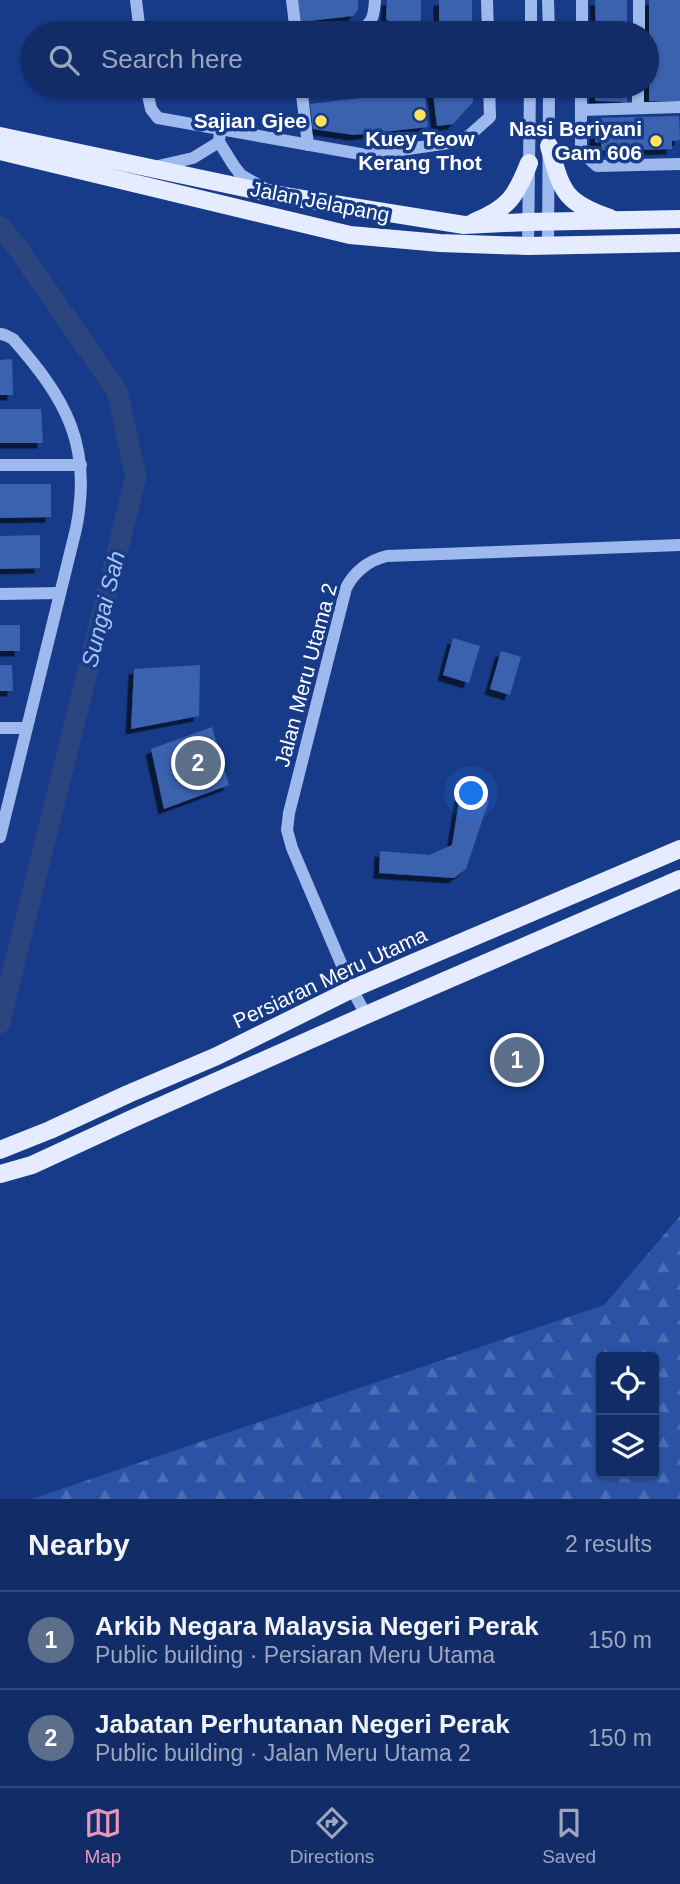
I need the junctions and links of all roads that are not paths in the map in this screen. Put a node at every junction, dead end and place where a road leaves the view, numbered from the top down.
1 (136, 0) edge
2 (292, 0) edge
3 (375, 0) edge
4 (487, 0) edge
5 (531, 0) edge
6 (548, 0) edge
7 (582, 0) edge
8 (639, 0) edge
9 (139, 21) edge
10 (295, 21) edge
11 (370, 21) edge
12 (488, 21) edge
13 (531, 21) edge
14 (549, 21) edge
15 (582, 21) edge
16 (639, 21) edge
17 (148, 98) edge
18 (302, 98) edge
19 (489, 98) edge
20 (530, 98) edge
21 (549, 98) edge
22 (582, 98) edge
23 (638, 98) edge
24 (680, 107) edge
25 (638, 108) junction
26 (581, 110) junction
27 (0, 136) edge
28 (220, 136) junction
29 (308, 145) junction
30 (549, 146) junction
31 (0, 151) edge
32 (530, 163) junction
33 (680, 164) edge
34 (146, 167) junction
35 (278, 195) junction
36 (680, 219) edge
37 (527, 222) junction
38 (548, 222) junction
39 (620, 222) junction
40 (464, 225) junction
41 (680, 243) edge
42 (548, 245) junction
43 (528, 246) junction
44 (0, 334) edge
45 (0, 465) edge
46 (81, 465) junction
47 (680, 545) edge
48 (60, 593) junction
49 (0, 594) edge
50 (0, 728) edge
51 (26, 728) junction
52 (0, 837) edge
53 (680, 849) edge
54 (680, 878) edge
55 (352, 989) junction
56 (366, 1015) junction
57 (217, 1056) junction
58 (223, 1080) junction
59 (0, 1150) edge
60 (0, 1174) edge

1 - 9 street
2 - 10 street
3 - 11 street
4 - 12 street
5 - 13 street
6 - 14 street
7 - 15 street
8 - 16 street
17 - 28 street
18 - 29 street
19 - 29 street
20 - 32 street
21 - 30 street
22 - 26 street
23 - 25 street
24 - 25 street
25 - 26 street
26 - 33 street
27 - 34 main road, Jalan Jelapang
28 - 29 street
28 - 34 street
28 - 35 street
30 - 38 street
30 - 39 main road
31 - 43 main road, Jalan Jelapang
32 - 37 street
32 - 40 main road
34 - 35 main road, Jalan Jelapang
35 - 40 main road, Jalan Jelapang
36 - 39 main road, Jalan Jelapang
37 - 38 main road, Jalan Jelapang
37 - 40 main road, Jalan Jelapang
37 - 43 street
38 - 39 main road, Jalan Jelapang
38 - 42 street
41 - 42 main road, Jalan Jelapang
42 - 43 main road, Jalan Jelapang
44 - 46 street
45 - 46 street
46 - 48 street
47 - 55 street, Jalan Meru Utama 2
48 - 49 street
48 - 51 street
50 - 51 street
51 - 52 street
53 - 55 main road, Persiaran Meru Utama
54 - 56 main road
55 - 56 street, Jalan Meru Utama 2
55 - 57 main road, Persiaran Meru Utama
56 - 58 main road
57 - 58 main road
57 - 59 main road, Persiaran Meru Utama
58 - 60 main road

